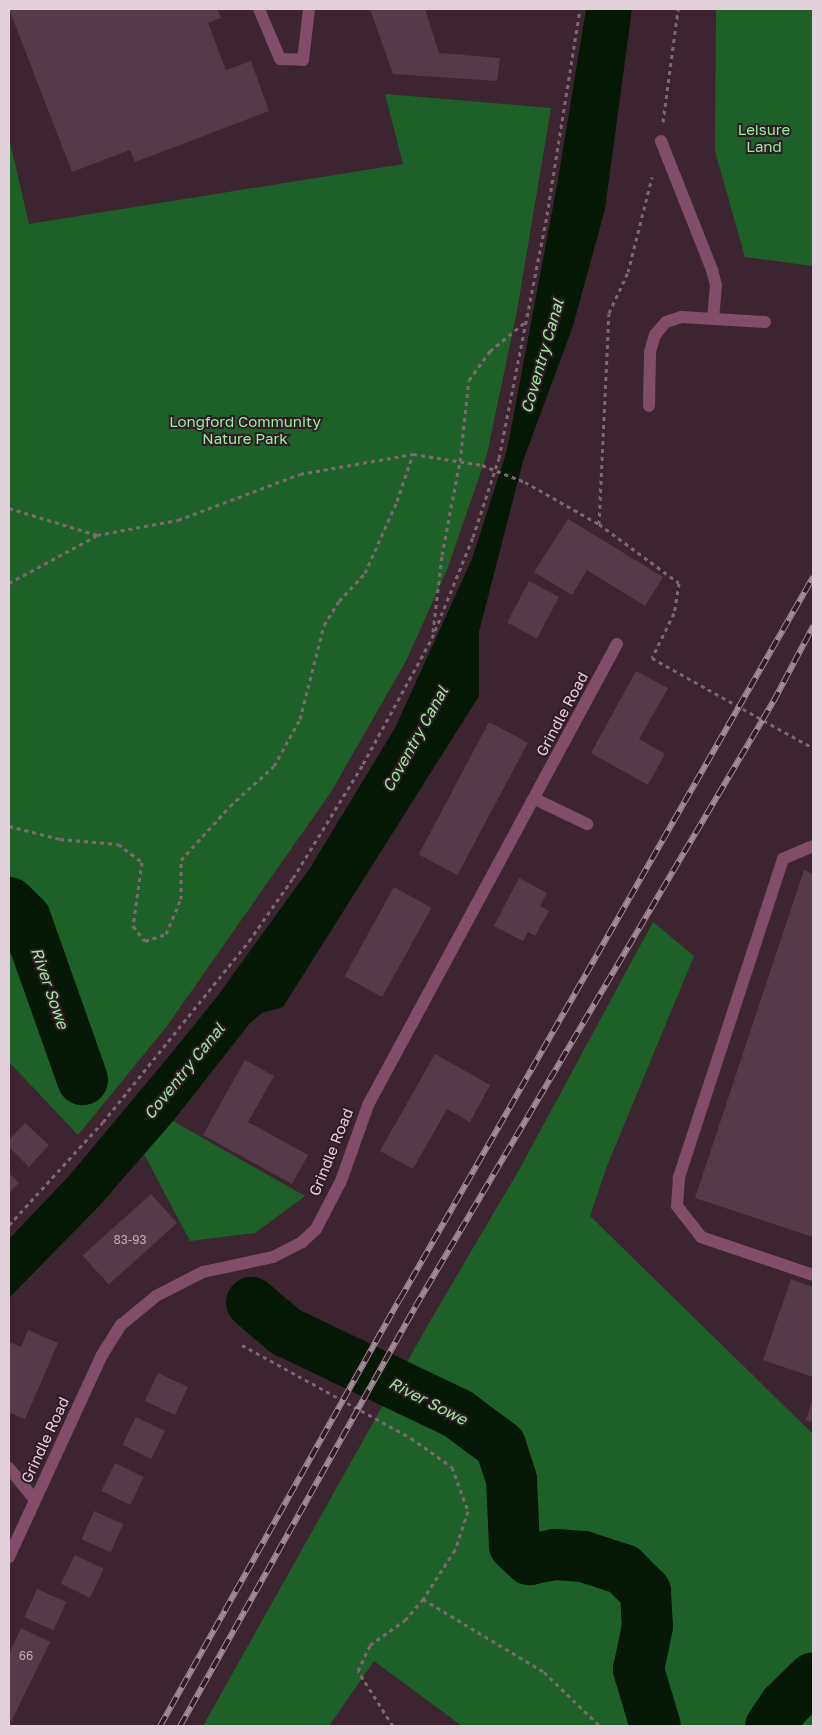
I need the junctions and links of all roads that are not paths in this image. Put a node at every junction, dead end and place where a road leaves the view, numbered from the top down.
1 (259, 9) edge
2 (309, 9) edge
3 (661, 142) road end
4 (713, 318) junction
5 (765, 322) dead end
6 (649, 406) dead end
7 (617, 644) dead end
8 (535, 799) junction
9 (587, 824) dead end
10 (813, 846) edge
11 (813, 1274) edge
12 (9, 1468) edge
13 (35, 1500) junction
14 (9, 1557) edge

1 - 2 street
3 - 4 street
4 - 5 street
4 - 6 street
7 - 8 street, Grindle Road
8 - 9 street
8 - 13 street, Grindle Road
10 - 11 street
12 - 13 street
13 - 14 street, Grindle Road

